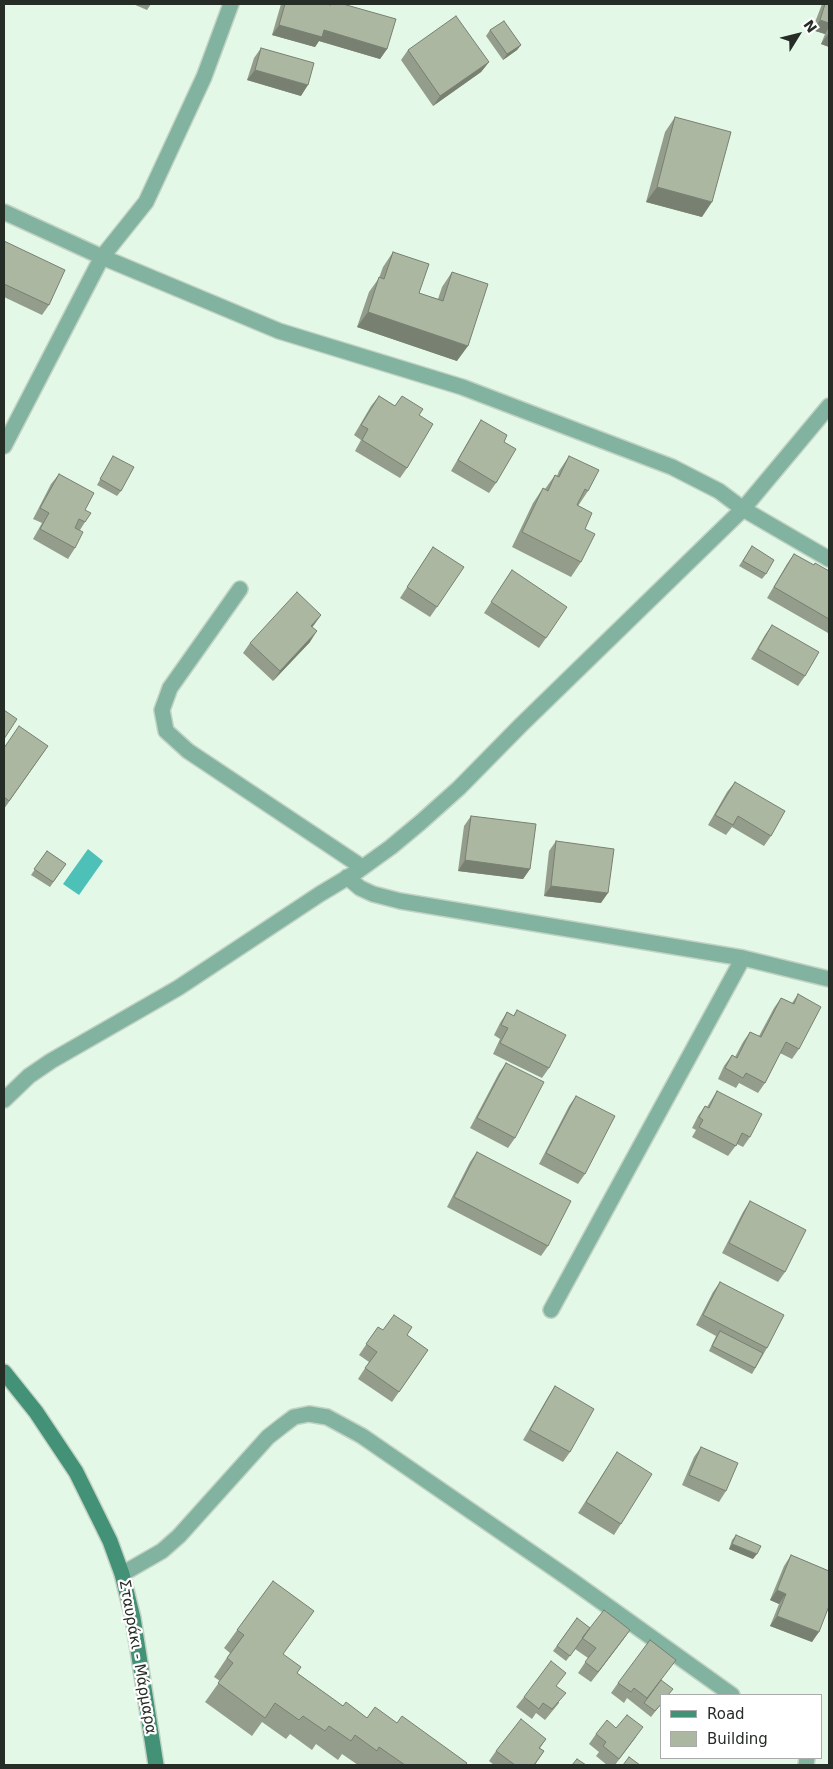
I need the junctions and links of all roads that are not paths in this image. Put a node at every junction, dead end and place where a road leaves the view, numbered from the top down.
1 (231, 4) edge
2 (4, 212) edge
3 (102, 256) junction
4 (829, 406) edge
5 (4, 446) edge
6 (743, 509) junction
7 (829, 559) edge
8 (240, 589) dead end
9 (362, 867) junction
10 (347, 878) junction
11 (743, 958) junction
12 (829, 979) edge
13 (4, 1100) edge
14 (551, 1310) dead end
15 (4, 1372) edge
16 (122, 1574) junction
17 (731, 1694) edge
18 (156, 1765) edge

1 - 3 street
2 - 3 street
3 - 5 street
3 - 6 street
4 - 6 street
6 - 7 street
6 - 9 street
8 - 9 street
9 - 10 street
10 - 11 street
10 - 13 street
11 - 12 street
11 - 14 street
15 - 16 street, Σταυράκι - Μάρμαρα
16 - 17 street
16 - 18 street, Σταυράκι - Μάρμαρα

